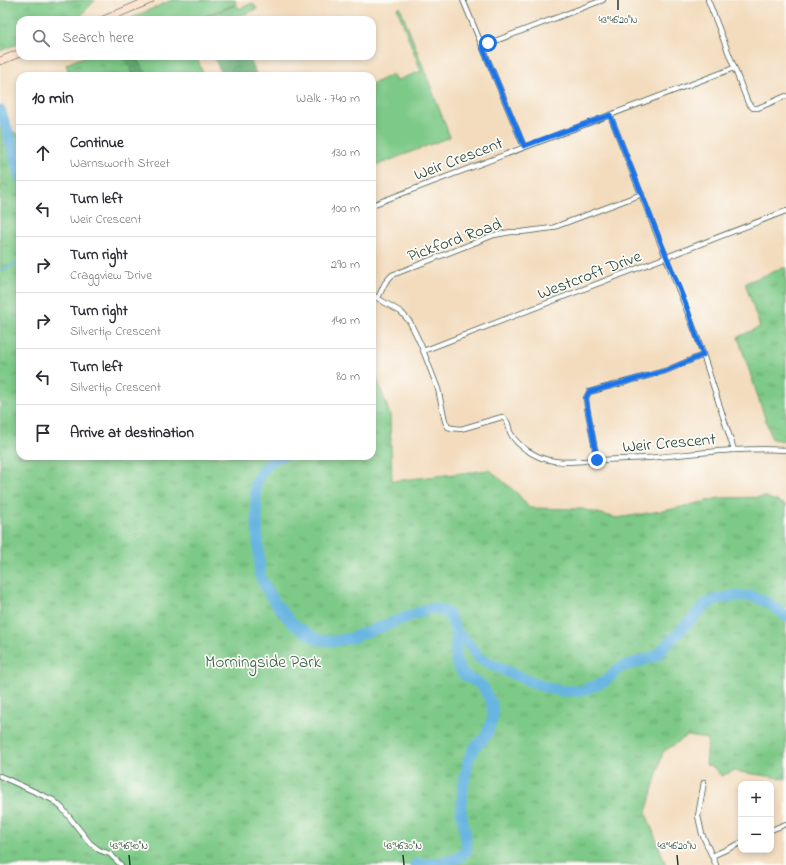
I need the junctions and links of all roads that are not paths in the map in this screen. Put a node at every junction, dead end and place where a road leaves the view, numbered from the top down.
1 (150, 0) edge
2 (463, 0) edge
3 (602, 0) edge
4 (708, 0) edge
5 (112, 16) edge
6 (482, 46) junction
7 (16, 55) edge
8 (0, 62) edge
9 (734, 68) junction
10 (786, 96) edge
11 (610, 115) junction
12 (524, 146) junction
13 (642, 194) junction
14 (376, 203) edge
15 (786, 211) edge
16 (666, 258) junction
17 (378, 298) joint
18 (423, 351) junction
19 (703, 355) junction
20 (734, 450) junction
21 (786, 450) edge
22 (597, 460) junction
23 (0, 776) edge
24 (704, 782) dead end
25 (786, 824) edge
26 (774, 829) edge
27 (738, 844) edge
28 (712, 856) junction
29 (121, 865) edge
30 (716, 865) edge

1 - 5 main road
2 - 6 street
3 - 6 street
4 - 9 street
6 - 12 street
7 - 8 main road
9 - 10 street
9 - 11 street, Weir Crescent
11 - 12 street, Weir Crescent
11 - 13 street
12 - 14 street, Weir Crescent
13 - 16 street
13 - 17 street, Pickford Road
15 - 16 street, Westcroft Drive
16 - 18 street, Westcroft Drive
16 - 19 street
17 - 18 street, Weir Crescent
18 - 22 street, Weir Crescent
19 - 20 street
19 - 22 street
20 - 21 street, Weir Crescent
20 - 22 street, Weir Crescent
23 - 29 street
24 - 28 street
25 - 26 street
27 - 28 street
28 - 30 street

